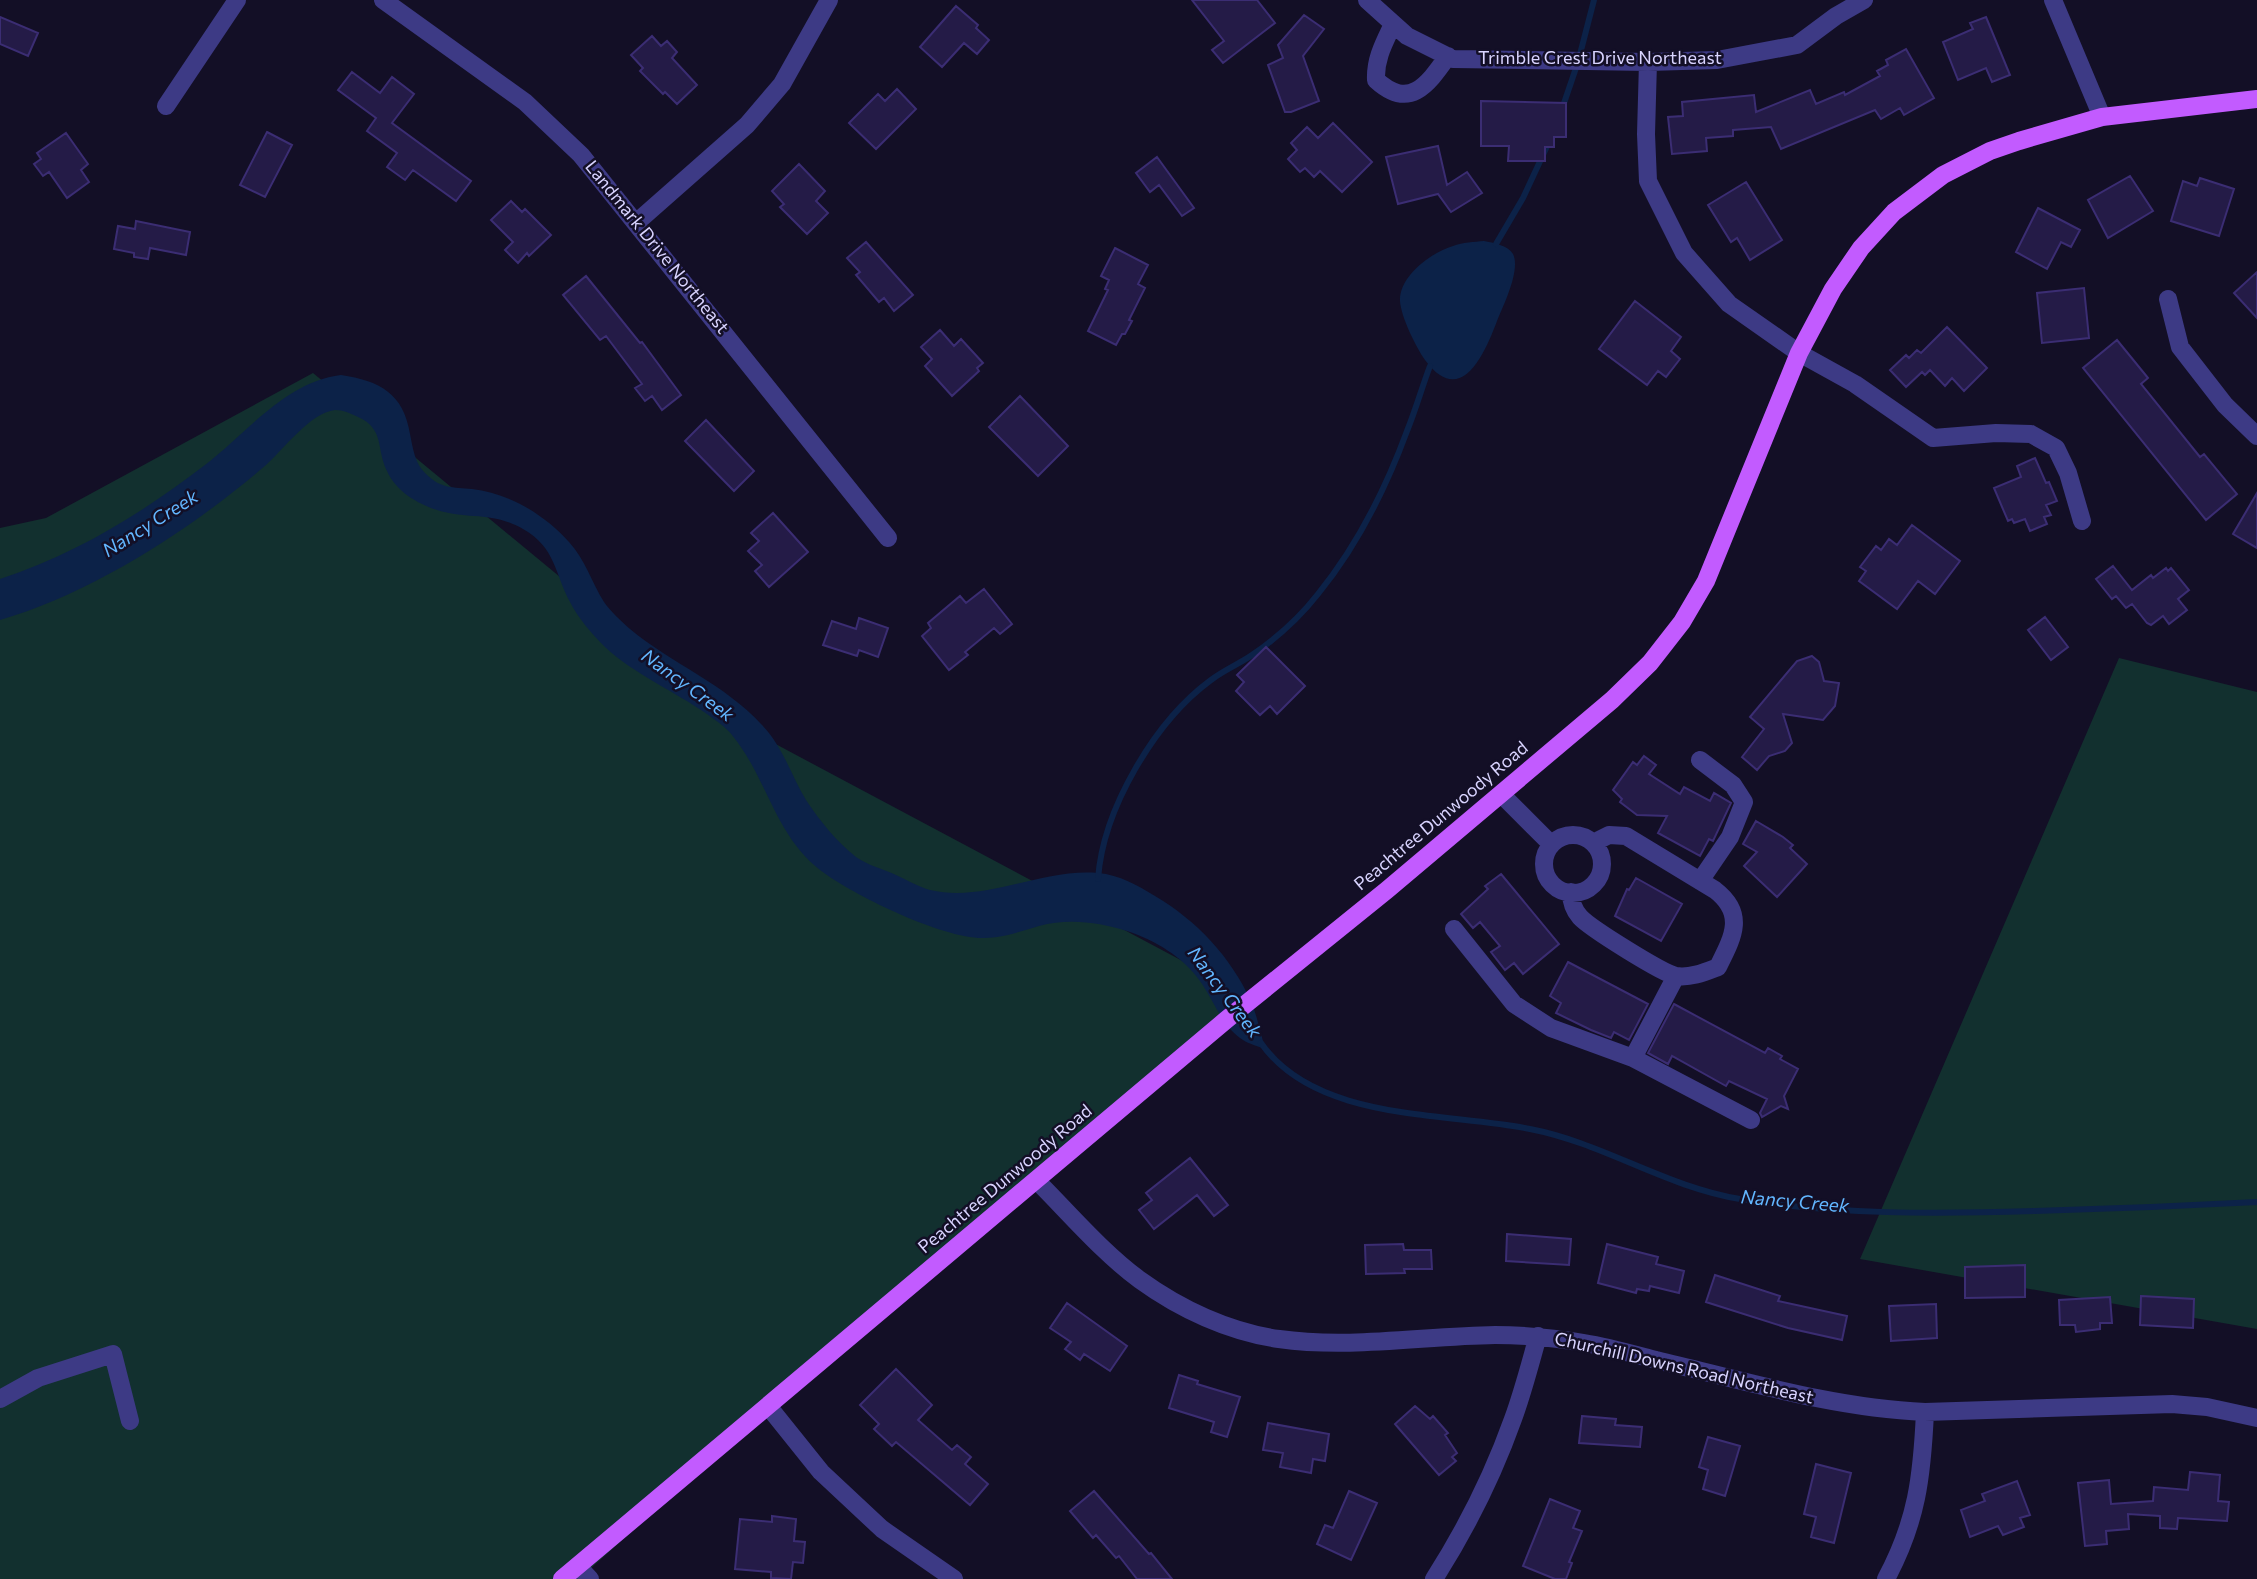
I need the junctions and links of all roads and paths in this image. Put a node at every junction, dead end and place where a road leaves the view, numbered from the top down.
1 (237, 0) edge
2 (383, 0) edge
3 (829, 0) edge
4 (1367, 0) edge
5 (1864, 0) edge
6 (2053, 0) edge
7 (1394, 24) junction
8 (1448, 56) junction
9 (1648, 62) junction
10 (2257, 99) edge
11 (166, 106) dead end
12 (2102, 117) junction
13 (637, 222) junction
14 (2168, 299) dead end
15 (1798, 353) junction
16 (2257, 436) edge
17 (2082, 521) dead end
18 (888, 538) dead end
19 (1700, 760) dead end
20 (1501, 793) junction
21 (1551, 844) junction
22 (1594, 844) junction
23 (1700, 881) junction
24 (1571, 892) junction
25 (1454, 929) dead end
26 (1676, 976) junction
27 (1633, 1058) junction
28 (1751, 1119) dead end
29 (1037, 1181) junction
30 (1538, 1336) junction
31 (0, 1399) edge
32 (768, 1406) junction
33 (1925, 1412) junction
34 (2257, 1418) edge
35 (130, 1422) dead end
36 (584, 1572) edge
37 (562, 1579) edge
38 (954, 1579) edge
39 (1434, 1579) edge
40 (1886, 1579) edge

1 - 11 street
2 - 13 street, Landmark Drive Northeast
3 - 13 street
4 - 7 street, Trimble Crest Drive Northeast
5 - 9 street, Trimble Crest Drive Northeast
6 - 12 street
7 - 8 street, Trimble Crest Drive Northeast
7 - 8 street
8 - 9 street, Trimble Crest Drive Northeast
9 - 15 street
10 - 12 main road, Peachtree Dunwoody Road
12 - 15 main road, Peachtree Dunwoody Road
13 - 18 street, Landmark Drive Northeast
14 - 16 street
15 - 17 street
15 - 20 main road, Peachtree Dunwoody Road
19 - 23 street
20 - 21 street
20 - 29 main road, Peachtree Dunwoody Road
21 - 22 street
21 - 24 street
22 - 23 street
22 - 24 street
23 - 26 street
24 - 26 street
25 - 27 street
26 - 27 street
27 - 28 street
29 - 30 street, Churchill Downs Road Northeast
29 - 32 main road, Peachtree Dunwoody Road
30 - 33 street, Churchill Downs Road Northeast
30 - 39 street
31 - 35 street
32 - 36 main road, Peachtree Dunwoody Road
32 - 38 street
33 - 34 street, Churchill Downs Road Northeast
33 - 40 street
36 - 37 main road, Peachtree Dunwoody Road

